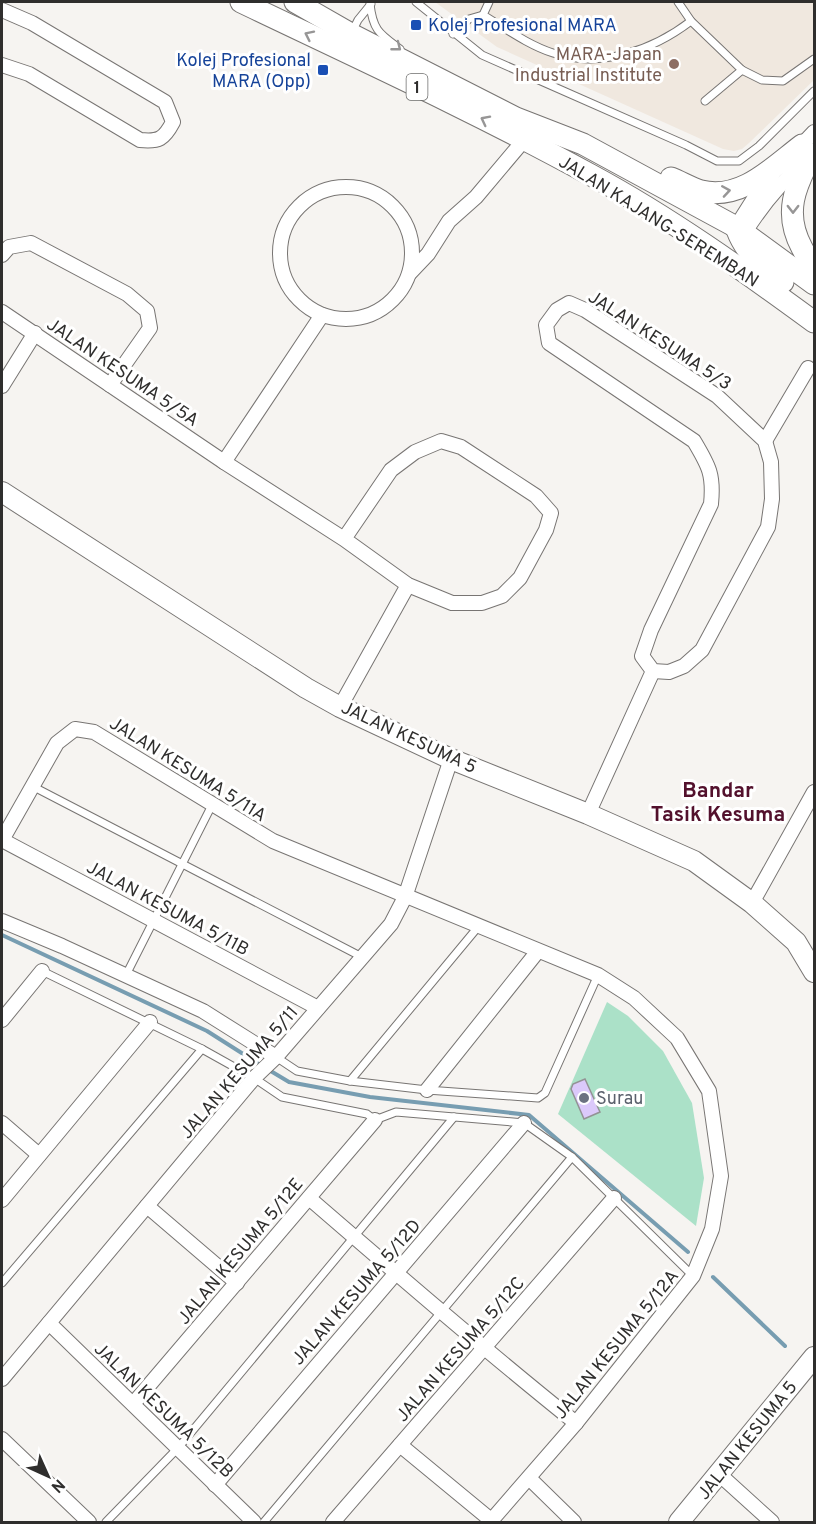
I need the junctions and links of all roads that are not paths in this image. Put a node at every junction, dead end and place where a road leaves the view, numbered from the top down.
1 (241, 2) edge
2 (295, 2) edge
3 (416, 2) edge
4 (489, 2) edge
5 (678, 2) edge
6 (371, 3) edge
7 (2, 9) edge
8 (483, 15) junction
9 (691, 21) junction
10 (351, 34) junction
11 (453, 34) junction
12 (814, 59) edge
13 (2, 65) edge
14 (742, 70) junction
15 (440, 79) junction
16 (725, 84) junction
17 (708, 85) dead end
18 (718, 90) junction
19 (814, 91) edge
20 (729, 92) dead end
21 (705, 101) dead end
22 (516, 118) junction
23 (524, 140) junction
24 (811, 150) edge
25 (593, 176) junction
26 (740, 231) junction
27 (2, 255) edge
28 (814, 268) edge
29 (409, 274) junction
30 (814, 284) edge
31 (814, 306) edge
32 (2, 312) edge
33 (322, 315) junction
34 (814, 322) edge
35 (35, 333) junction
36 (808, 368) dead end
37 (110, 385) junction
38 (2, 386) edge
39 (765, 441) junction
40 (224, 462) junction
41 (2, 492) edge
42 (344, 539) junction
43 (408, 585) junction
44 (653, 671) junction
45 (340, 706) junction
46 (451, 759) junction
47 (32, 786) junction
48 (814, 792) edge
49 (212, 805) junction
50 (588, 814) junction
51 (2, 840) edge
52 (183, 864) junction
53 (405, 897) junction
54 (752, 903) junction
55 (2, 921) edge
56 (153, 921) junction
57 (478, 927) junction
58 (538, 951) junction
59 (362, 957) junction
60 (42, 971) joint
61 (814, 972) edge
62 (126, 975) junction
63 (598, 975) junction
64 (318, 1008) junction
65 (2, 1020) edge
66 (150, 1022) junction
67 (202, 1049) junction
68 (265, 1068) junction
69 (350, 1081) junction
70 (427, 1090) junction
71 (454, 1117) junction
72 (375, 1120) junction
73 (2, 1123) edge
74 (524, 1123) junction
75 (39, 1155) junction
76 (572, 1157) junction
77 (309, 1198) junction
78 (614, 1198) junction
79 (2, 1200) edge
80 (147, 1206) junction
81 (354, 1237) junction
82 (396, 1273) junction
83 (693, 1276) junction
84 (237, 1282) junction
85 (2, 1283) edge
86 (442, 1311) junction
87 (49, 1323) junction
88 (484, 1349) junction
89 (812, 1366) edge
90 (2, 1379) edge
91 (133, 1404) junction
92 (576, 1423) junction
93 (2, 1439) edge
94 (400, 1445) junction
95 (178, 1448) junction
96 (719, 1474) junction
97 (529, 1478) junction
98 (215, 1485) junction
99 (88, 1522) edge
100 (106, 1522) edge
101 (254, 1522) edge
102 (264, 1522) edge
103 (333, 1522) edge
104 (491, 1522) edge
105 (574, 1522) edge
106 (679, 1522) edge
107 (772, 1522) edge

23 -> 1 main road, JALAN KAJANG-SEREMBAN / 1
2 - 10 main road, JALAN KAJANG-SEREMBAN / 1
3 - 11 lane
4 - 8 lane
5 - 9 lane
6 - 10 lane
6 -> 15 lane
7 - 13 street
8 - 9 lane
8 - 11 lane
9 - 14 lane
10 - 15 main road, JALAN KAJANG-SEREMBAN / 1
11 - 19 lane
12 - 14 lane
14 - 16 lane
15 - 22 main road, JALAN KAJANG-SEREMBAN / 1
16 - 18 lane
16 - 20 lane
17 - 18 lane
18 - 21 lane
22 -> 24 main road
22 - 26 main road, JALAN KAJANG-SEREMBAN / 1
23 - 25 main road, JALAN KAJANG-SEREMBAN / 1
23 - 29 street
24 - 26 street
24 -> 28 main road
25 - 26 main road
25 - 34 main road, JALAN KAJANG-SEREMBAN / 1
26 - 30 main road, JALAN KAJANG-SEREMBAN / 1
26 - 31 main road
27 - 37 street
29 - 33 street
29 - 33 street
32 - 35 street, JALAN KESUMA 5/5A
33 - 40 street
35 - 37 street, JALAN KESUMA 5/5A
35 - 38 street
36 - 39 street
37 - 40 street, JALAN KESUMA 5/5A
39 - 44 street
39 - 44 street, JALAN KESUMA 5/3
40 - 42 street, JALAN KESUMA 5/5A
41 - 45 street, JALAN KESUMA 5
42 - 43 street
42 - 43 street
43 - 45 street
44 - 50 street
45 - 46 street, JALAN KESUMA 5
46 - 50 street, JALAN KESUMA 5
46 - 53 street, JALAN KESUMA 5/11
47 - 49 street, JALAN KESUMA 5/11A
47 - 51 street, JALAN KESUMA 5/11A
47 - 52 lane
48 - 54 street
49 - 52 lane
49 - 53 street, JALAN KESUMA 5/11A
50 - 54 street, JALAN KESUMA 5
51 - 56 street, JALAN KESUMA 5/11B
52 - 56 lane
52 - 59 lane
53 - 57 street, JALAN KESUMA 5/12A
53 - 59 street, JALAN KESUMA 5/11
54 - 61 street, JALAN KESUMA 5
55 - 62 street
56 - 62 lane
56 - 64 street, JALAN KESUMA 5/11B
57 - 58 street, JALAN KESUMA 5/12A
57 - 69 lane
58 - 63 street, JALAN KESUMA 5/12A
58 - 70 street
59 - 64 street, JALAN KESUMA 5/11
60 - 65 street
60 - 66 lane
62 - 68 street
63 - 70 lane
63 - 83 street, JALAN KESUMA 5/12A
64 - 68 street, JALAN KESUMA 5/11
66 - 67 lane
66 - 75 street
67 - 68 lane
67 - 85 lane
68 - 69 lane
68 - 72 lane
68 - 80 street, JALAN KESUMA 5/11
69 - 70 lane
71 - 72 lane
71 - 74 lane
71 - 81 lane
72 - 77 street, JALAN KESUMA 5/12E
73 - 75 street
74 - 76 lane
74 - 82 street, JALAN KESUMA 5/12D
75 - 79 street
76 - 78 lane
76 - 86 lane
77 - 81 street
77 - 84 street, JALAN KESUMA 5/12E
78 - 83 lane
78 - 88 street, JALAN KESUMA 5/12C
80 - 84 street
80 - 87 street, JALAN KESUMA 5/11
81 - 82 street
81 - 95 lane
82 - 86 street
82 - 98 street, JALAN KESUMA 5/12D
83 - 92 street, JALAN KESUMA 5/12A
84 - 91 street, JALAN KESUMA 5/12E
86 - 88 street
86 - 102 lane
87 - 90 street, JALAN KESUMA 5/11
87 - 91 street, JALAN KESUMA 5/12B
88 - 92 street
88 - 94 street, JALAN KESUMA 5/12C
89 - 96 street, JALAN KESUMA 5
91 - 95 street, JALAN KESUMA 5/12B
92 - 97 street, JALAN KESUMA 5/12A
93 - 99 street
94 - 103 street, JALAN KESUMA 5/12C
94 - 104 street
95 - 98 street, JALAN KESUMA 5/12B
95 - 100 lane
96 - 106 street, JALAN KESUMA 5
96 - 107 street
97 - 104 street, JALAN KESUMA 5/12A
97 - 105 street
98 - 101 street, JALAN KESUMA 5/12B

